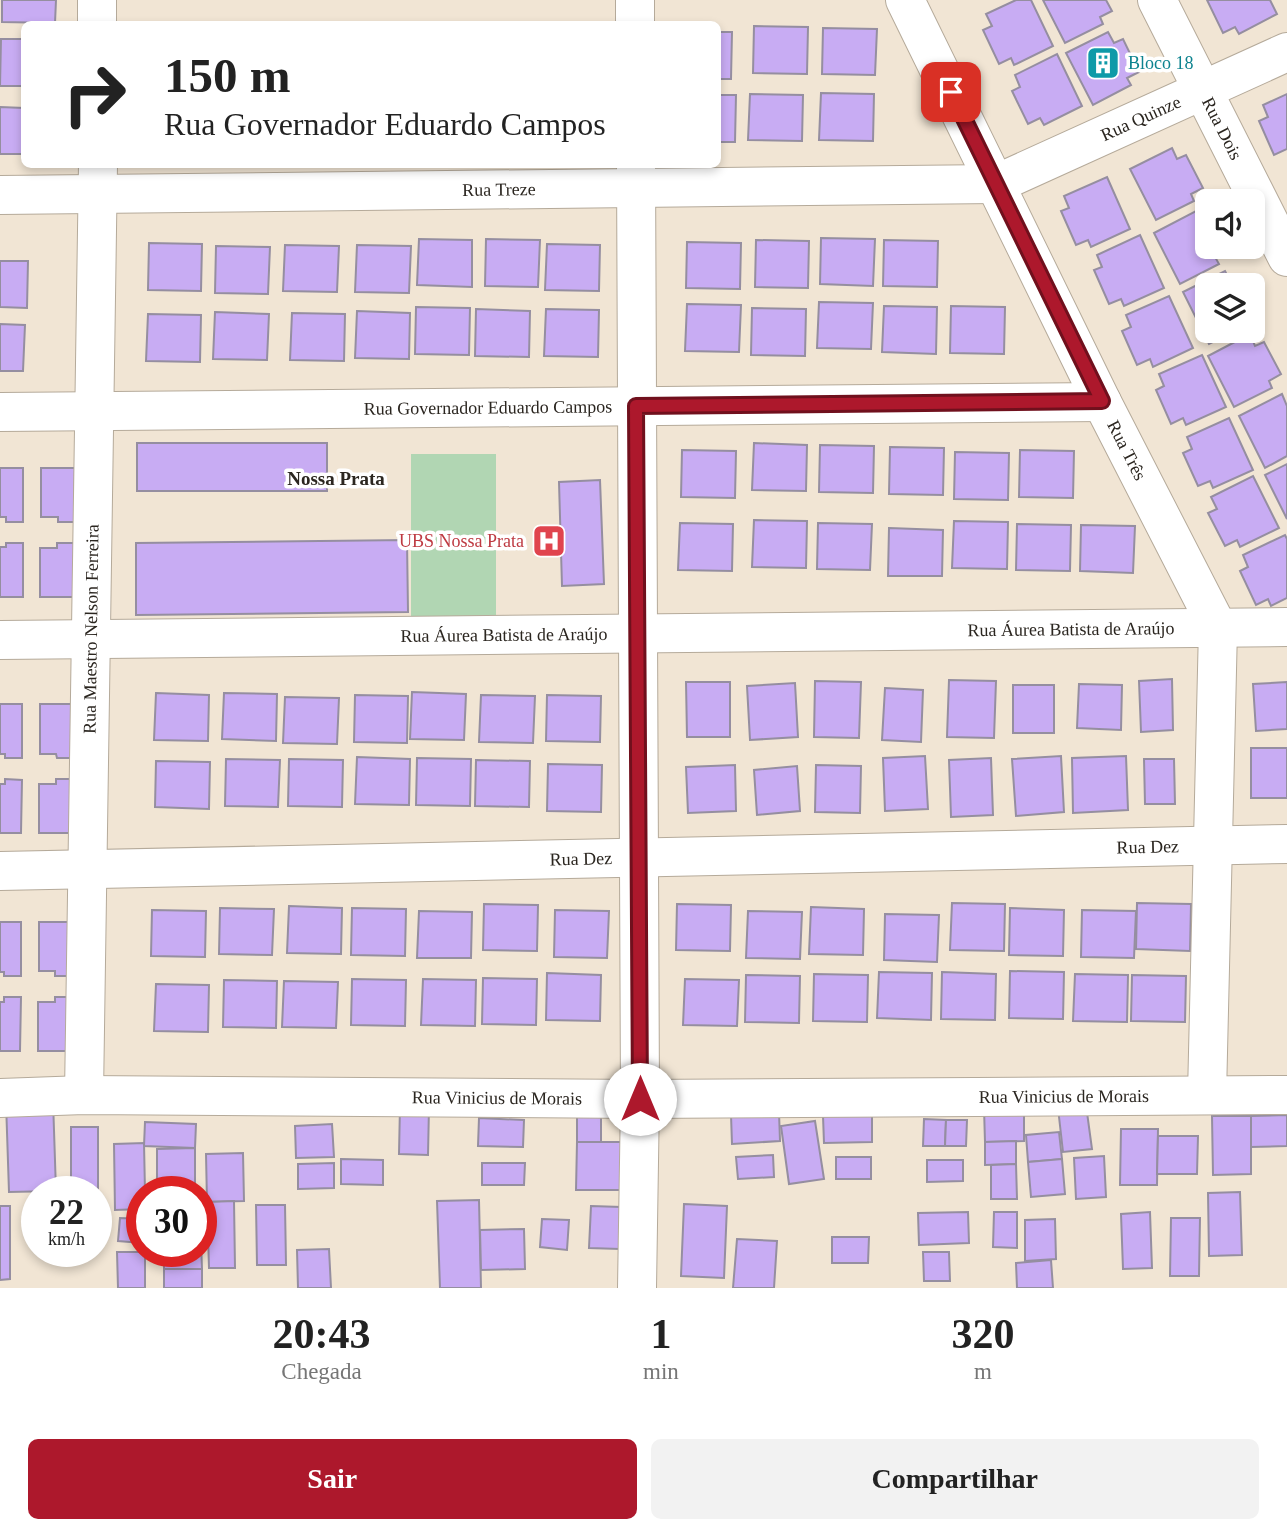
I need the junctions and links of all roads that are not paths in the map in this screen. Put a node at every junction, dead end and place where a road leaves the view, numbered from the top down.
1 (97, 0) edge
2 (635, 0) edge
3 (905, 0) edge
4 (1157, 0) edge
5 (97, 21) edge
6 (635, 21) edge
7 (1287, 52) edge
8 (1202, 91) junction
9 (636, 176) edge
10 (98, 179) edge
11 (996, 184) junction
12 (0, 195) edge
13 (1287, 257) edge
14 (1102, 401) junction
15 (636, 406) junction
16 (94, 411) junction
17 (0, 412) edge
18 (1287, 627) edge
19 (1218, 628) junction
20 (638, 634) junction
21 (91, 639) junction
22 (0, 640) edge
23 (1287, 844) edge
24 (1213, 846) junction
25 (638, 858) junction
26 (87, 869) junction
27 (0, 871) edge
28 (1208, 1095) junction
29 (1287, 1095) edge
30 (84, 1096) junction
31 (0, 1098) edge
32 (640, 1099) junction
33 (637, 1288) edge

1 - 5 street
2 - 6 street
3 - 11 street, Rua Três
4 - 8 street, Rua Dois
7 - 8 street, Rua Quinze
8 - 11 street, Rua Quinze
8 - 13 street, Rua Dois
9 - 10 street, Rua Treze
9 - 11 street, Rua Treze
9 - 15 street
10 - 12 street, Rua Treze
10 - 16 street, Rua Maestro Nelson Ferreira
11 - 14 street, Rua Três
14 - 15 street, Rua Governador Eduardo Campos
14 - 19 street, Rua Três
15 - 16 street, Rua Governador Eduardo Campos
15 - 20 street
16 - 17 street, Rua Governador Eduardo Campos
16 - 21 street, Rua Maestro Nelson Ferreira
18 - 19 street, Rua Áurea Batista de Araújo
19 - 20 street, Rua Áurea Batista de Araújo
19 - 24 street, Rua Três
20 - 21 street, Rua Áurea Batista de Araújo
20 - 25 street
21 - 22 street, Rua Áurea Batista de Araújo
21 - 26 street, Rua Maestro Nelson Ferreira
23 - 24 street, Rua Dez
24 - 25 street, Rua Dez
24 - 28 street, Rua Três
25 - 26 street, Rua Dez
25 - 32 street
26 - 27 street, Rua Dez
26 - 30 street, Rua Maestro Nelson Ferreira
28 - 29 street, Rua Vinicius de Morais
28 - 32 street, Rua Vinicius de Morais
30 - 31 street, Rua Vinicius de Morais
30 - 32 street, Rua Vinicius de Morais
32 - 33 street

